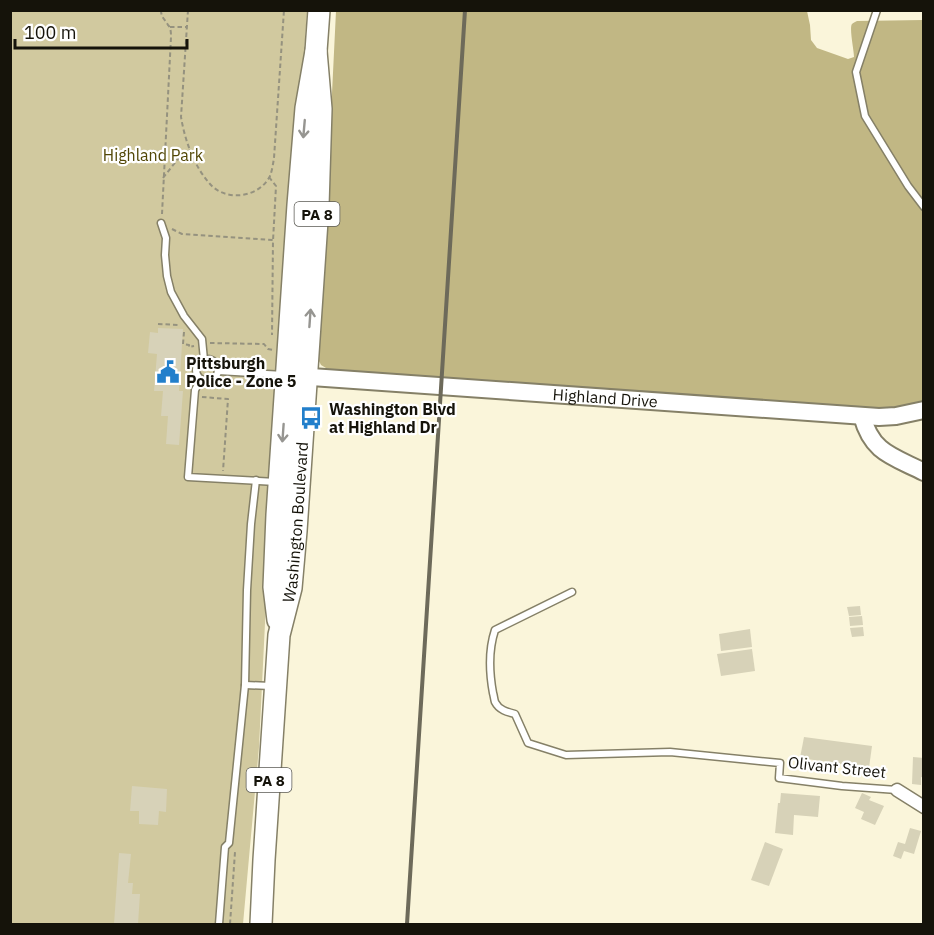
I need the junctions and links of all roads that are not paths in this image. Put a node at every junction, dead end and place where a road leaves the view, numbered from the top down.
1 (319, 10) edge
2 (877, 10) edge
3 (924, 207) edge
4 (161, 223) road end
5 (204, 360) junction
6 (219, 371) junction
7 (288, 375) junction
8 (201, 379) junction
9 (924, 411) edge
10 (862, 416) junction
11 (924, 472) edge
12 (256, 480) junction
13 (279, 482) junction
14 (572, 592) dead end
15 (279, 635) junction
16 (245, 685) junction
17 (276, 687) junction
18 (897, 790) joint
19 (924, 807) edge
20 (219, 924) edge
21 (261, 924) edge

1 - 7 highway, Washington Boulevard / PA 8
2 - 3 lane
4 - 5 lane
5 - 6 lane
5 - 8 lane
6 - 7 lane
6 - 8 lane
7 - 10 street, Highland Drive
7 -> 13 highway, Washington Boulevard / PA 8
7 - 15 highway, Washington Boulevard / PA 8
8 - 12 lane
9 - 10 street, Highland Drive
10 - 11 street
12 - 13 lane
12 - 16 lane
13 - 15 highway, Washington Boulevard / PA 8
14 - 18 lane, Olivant Street
15 - 17 highway, Washington Boulevard / PA 8
16 - 17 lane
16 - 20 lane
17 - 21 highway, Washington Boulevard / PA 8
18 - 19 street, Olivant Street

